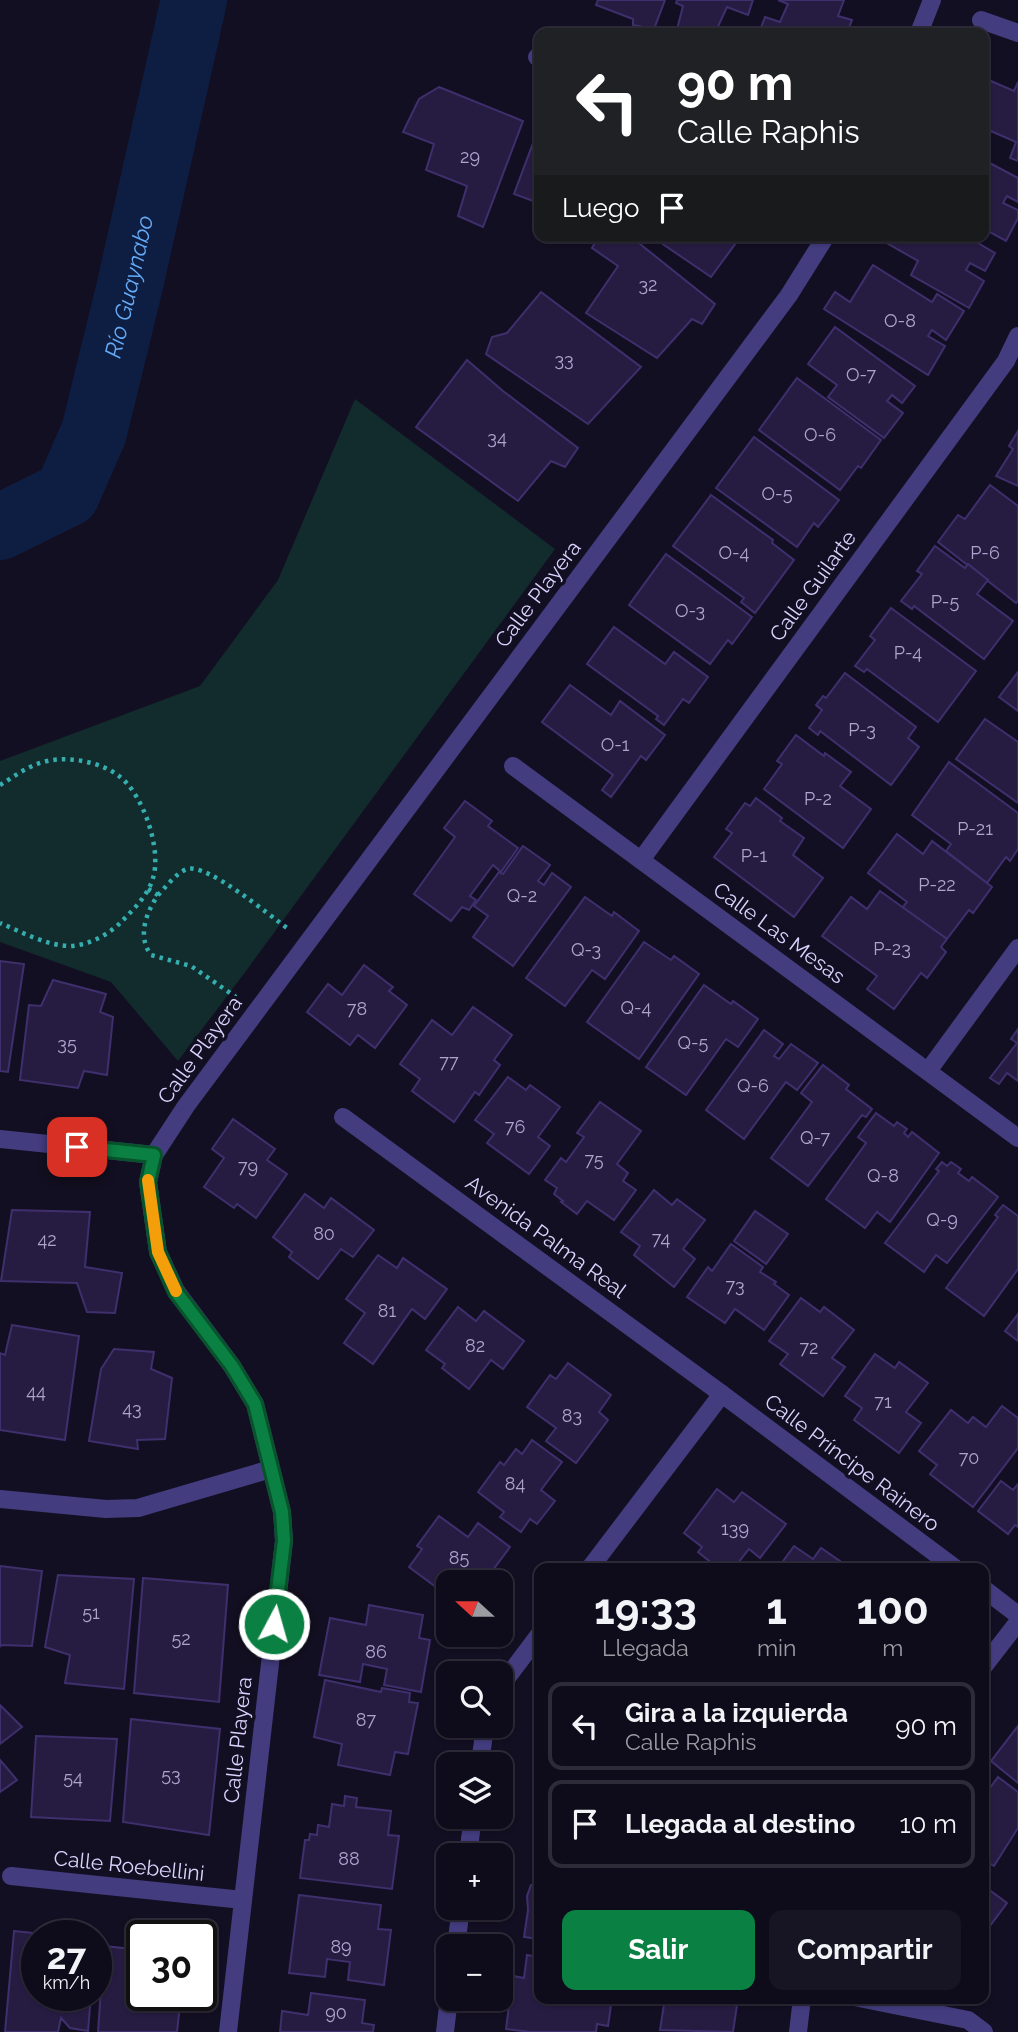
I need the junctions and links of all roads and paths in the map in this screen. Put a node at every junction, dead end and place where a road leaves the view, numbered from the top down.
1 (932, 0) edge
2 (981, 20) dead end
3 (921, 28) edge
4 (1018, 33) edge
5 (822, 242) edge
6 (1018, 336) edge
7 (513, 766) dead end
8 (0, 786) edge
9 (641, 860) junction
10 (148, 889) junction
11 (158, 895) junction
12 (0, 923) edge
13 (307, 943) junction
14 (1018, 948) edge
15 (257, 1011) junction
16 (928, 1071) junction
17 (343, 1117) dead end
18 (1018, 1138) edge
19 (0, 1139) edge
20 (154, 1155) junction
21 (722, 1394) junction
22 (271, 1469) junction
23 (0, 1499) edge
24 (594, 1563) edge
25 (949, 1563) edge
26 (989, 1593) edge
27 (1018, 1615) edge
28 (1018, 1622) edge
29 (534, 1642) edge
30 (989, 1660) edge
31 (513, 1670) edge
32 (12, 1876) dead end
33 (243, 1900) junction
34 (801, 2004) edge
35 (889, 2004) edge
36 (447, 2011) edge
37 (228, 2032) edge
38 (445, 2032) edge
39 (797, 2032) edge
40 (984, 2032) edge

1 - 3 street
2 - 4 street
5 - 13 street, Calle Playera
6 - 9 street, Calle Guilarte
7 - 9 street, Calle Las Mesas
8 - 10 path
9 - 16 street, Calle Las Mesas
10 - 11 path
10 - 12 path
11 - 13 path
11 - 15 path
13 - 15 street, Calle Playera
14 - 16 street
15 - 20 street, Calle Playera
16 - 18 street, Calle Las Mesas
17 - 21 street, Avenida Palma Real
19 - 20 street
20 - 22 street, Calle Playera
21 - 24 street
21 - 25 street, Calle Príncipe Rainero
22 - 23 street
22 - 33 street, Calle Playera
26 - 27 street
28 - 30 street
29 - 31 street
32 - 33 street, Calle Roebellini
33 - 37 street, Calle Playera
34 - 39 street
35 - 40 street
36 - 38 street

